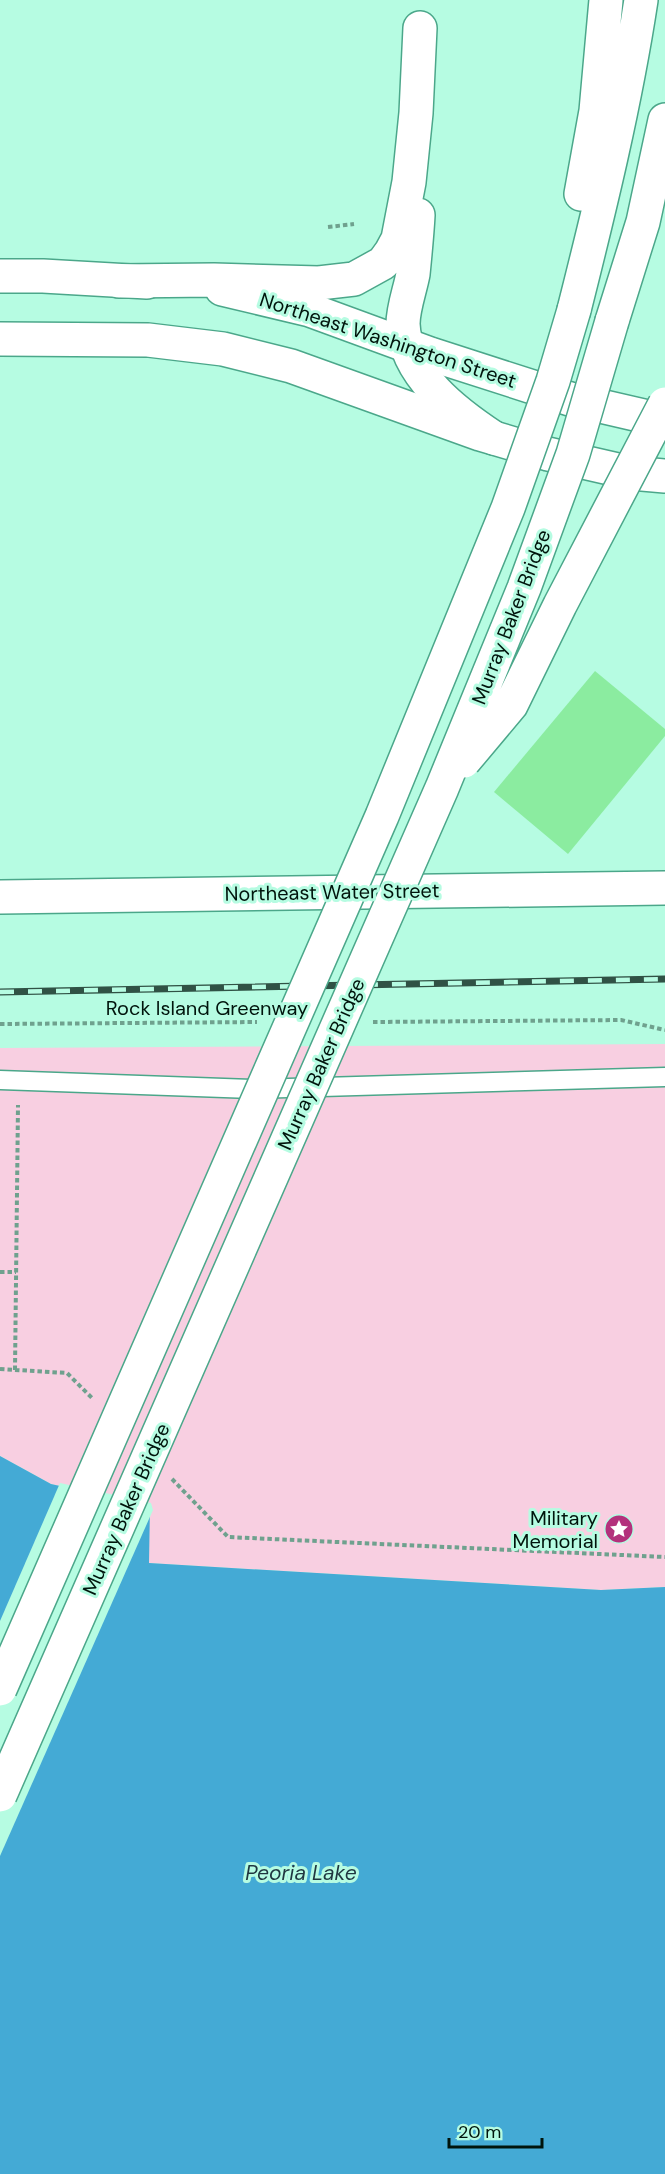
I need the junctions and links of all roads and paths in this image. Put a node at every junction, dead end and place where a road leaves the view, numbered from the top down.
1 (606, 0) edge
2 (641, 0) edge
3 (420, 14) edge
4 (665, 120) edge
5 (354, 224) dead end
6 (328, 227) dead end
7 (0, 276) edge
8 (119, 281) junction
9 (567, 309) junction
10 (0, 339) edge
11 (408, 346) junction
12 (665, 405) edge
13 (665, 421) edge
14 (495, 438) junction
15 (665, 476) edge
16 (442, 788) junction
17 (665, 888) edge
18 (0, 897) edge
19 (262, 1022) dead end
20 (370, 1022) dead end
21 (0, 1024) edge
22 (665, 1030) edge
23 (665, 1077) edge
24 (9, 1080) edge
25 (0, 1272) edge
26 (16, 1272) junction
27 (0, 1369) edge
28 (15, 1370) junction
29 (96, 1402) dead end
30 (170, 1478) dead end
31 (665, 1557) edge
32 (0, 1689) edge
33 (0, 1795) edge

1 - 9 main road
2 - 9 main road
3 - 8 main road
3 - 11 main road
4 - 16 main road, Murray Baker Bridge, bridge
5 - 6 path
7 - 8 main road, Northeast Washington Street
8 - 11 main road, Northeast Washington Street
9 - 32 main road, bridge
10 - 14 main road
11 - 13 main road, Northeast Washington Street
11 - 14 main road
12 - 16 main road, bridge
14 - 15 main road
16 - 33 main road, Murray Baker Bridge, bridge
17 - 18 main road, Northeast Water Street
19 - 21 path, Rock Island Greenway
20 - 22 path
23 - 24 lane
24 - 26 path
25 - 26 path
26 - 28 path
27 - 28 path
28 - 29 path
30 - 31 path

